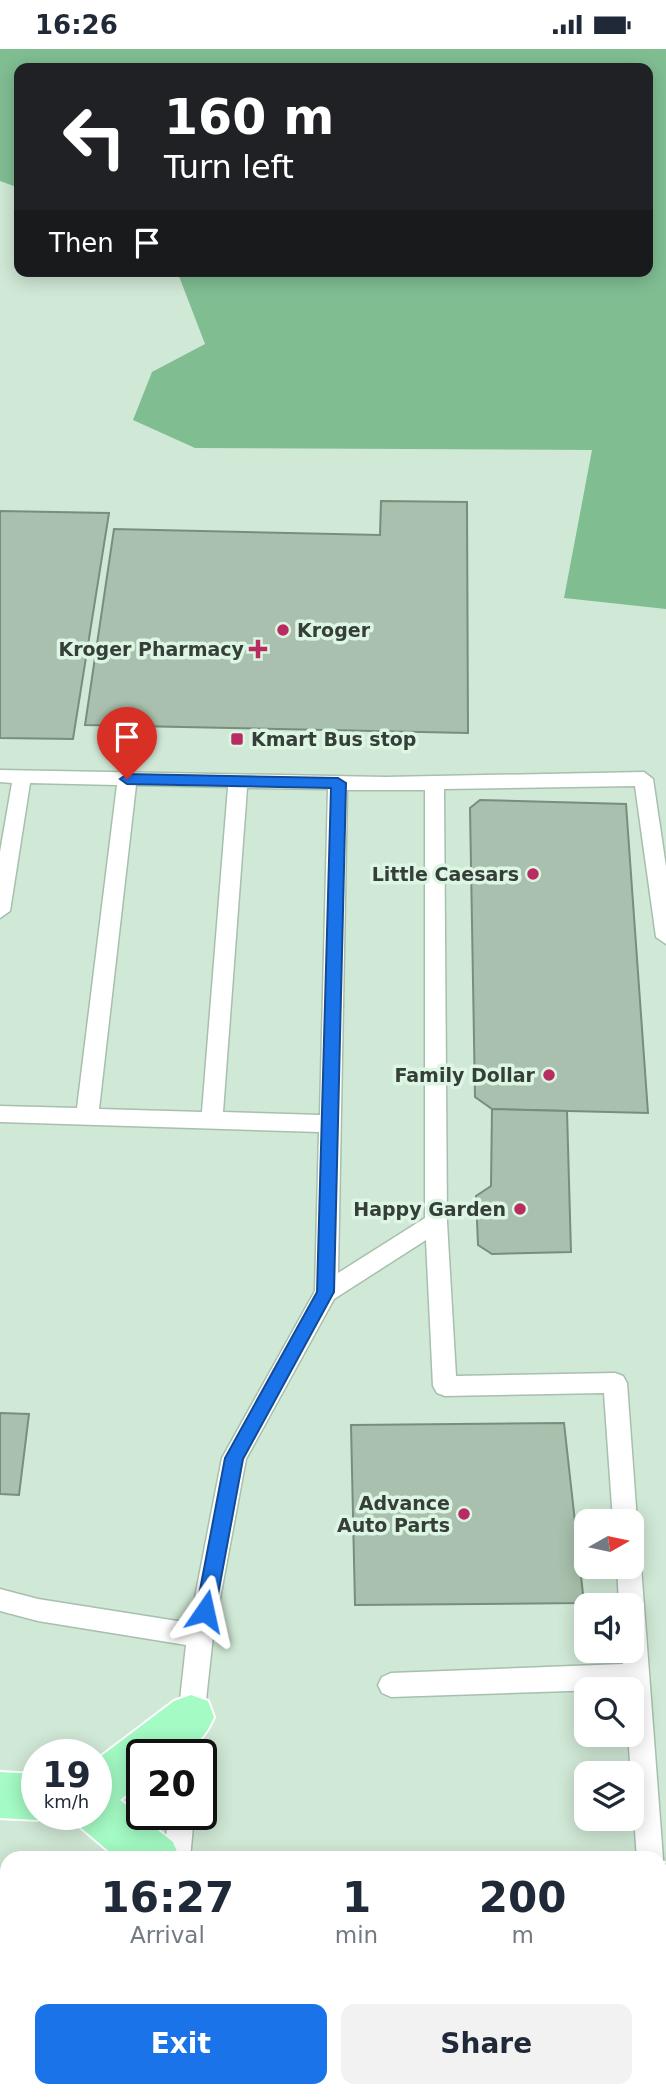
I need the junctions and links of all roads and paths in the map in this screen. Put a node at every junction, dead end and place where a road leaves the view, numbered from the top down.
1 (0, 776) edge
2 (22, 777) junction
3 (127, 779) junction
4 (238, 781) junction
5 (338, 783) junction
6 (434, 783) junction
7 (0, 911) edge
8 (666, 937) edge
9 (0, 1114) edge
10 (87, 1117) junction
11 (212, 1121) junction
12 (330, 1124) junction
13 (436, 1222) junction
14 (326, 1292) junction
15 (624, 1509) edge
16 (0, 1601) edge
17 (200, 1636) junction
18 (635, 1663) edge
19 (636, 1675) junction
20 (391, 1685) dead end
21 (189, 1736) edge
22 (112, 1780) edge
23 (0, 1795) edge
24 (21, 1796) edge
25 (112, 1823) edge
26 (180, 1830) edge
27 (146, 1851) edge
28 (178, 1851) edge
29 (649, 1851) edge

1 - 2 lane
2 - 3 lane
2 - 7 lane
3 - 4 lane
3 - 10 lane
4 - 5 lane
4 - 11 lane
5 - 6 lane
5 - 12 lane
6 - 8 lane
6 - 13 lane
9 - 10 lane
10 - 11 lane
11 - 12 lane
12 - 14 lane
13 - 14 lane
13 - 15 lane
14 - 17 lane
16 - 17 lane
17 - 21 lane
18 - 19 lane
19 - 20 lane
19 - 29 lane
21 - 22 main road
23 - 24 main road
25 - 27 main road
26 - 28 lane

